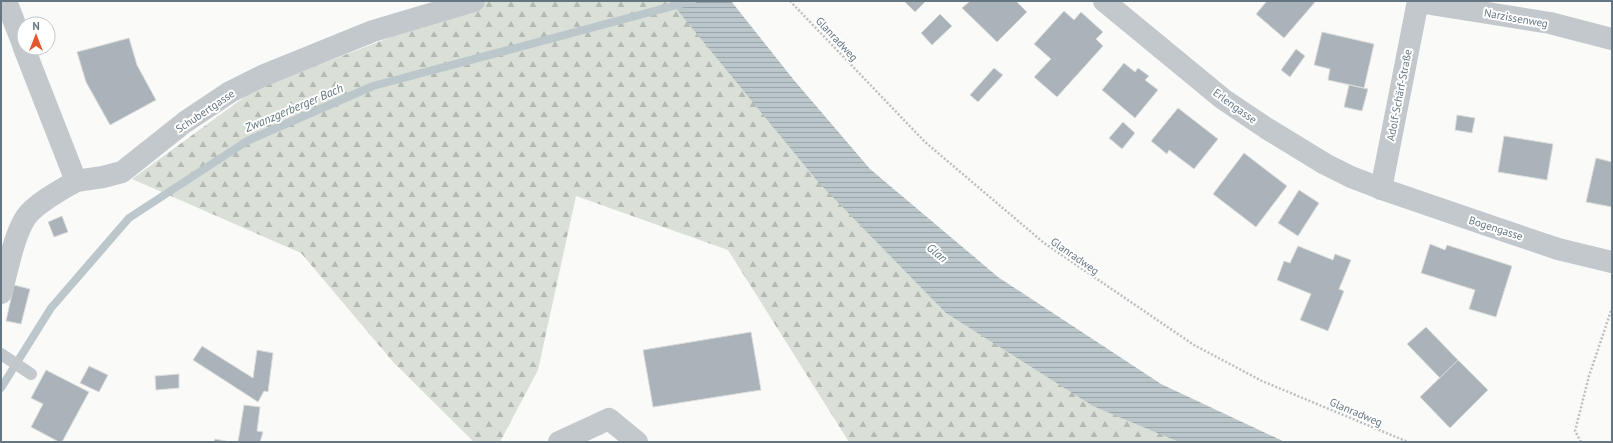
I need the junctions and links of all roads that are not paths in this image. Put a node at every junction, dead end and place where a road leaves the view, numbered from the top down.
1 (6, 1) edge
2 (474, 1) edge
3 (1418, 1) edge
4 (1106, 2) edge
5 (16, 27) edge
6 (1612, 39) edge
7 (27, 56) edge
8 (76, 181) junction
9 (1381, 189) junction
10 (1612, 262) edge
11 (1, 293) edge
12 (2, 354) edge
13 (28, 372) dead end
14 (559, 442) edge
15 (637, 442) edge

1 - 5 street
2 - 8 street, Schubertgasse
3 - 6 street, Narzissenweg
3 - 9 street, Adolf-Schärf-Straße
4 - 9 street, Erlengasse
7 - 8 street
8 - 11 street
9 - 10 street, Bogengasse
12 - 13 lane
14 - 15 street

